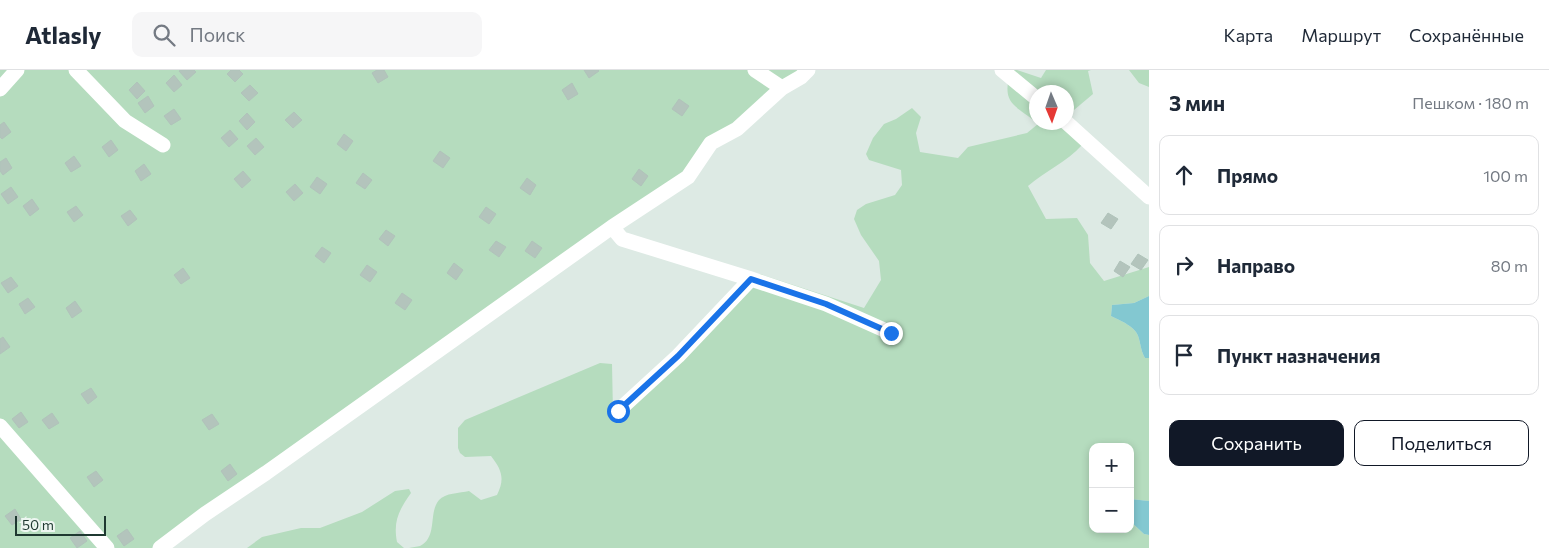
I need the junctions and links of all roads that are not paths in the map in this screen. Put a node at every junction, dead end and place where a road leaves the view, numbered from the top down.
1 (17, 70) edge
2 (76, 70) edge
3 (754, 70) edge
4 (808, 70) edge
5 (1002, 70) edge
6 (782, 88) junction
7 (0, 89) edge
8 (1029, 92) edge
9 (1074, 129) edge
10 (163, 145) dead end
11 (1149, 197) edge
12 (612, 227) junction
13 (751, 279) junction
14 (891, 333) dead end
15 (618, 411) dead end
16 (0, 426) edge
17 (107, 548) edge
18 (160, 548) edge

1 - 7 lane
2 - 10 lane
3 - 6 lane
4 - 6 lane
5 - 8 lane
6 - 12 lane
9 - 11 lane
12 - 13 lane
12 - 18 lane
13 - 14 lane
13 - 15 lane
16 - 17 lane

